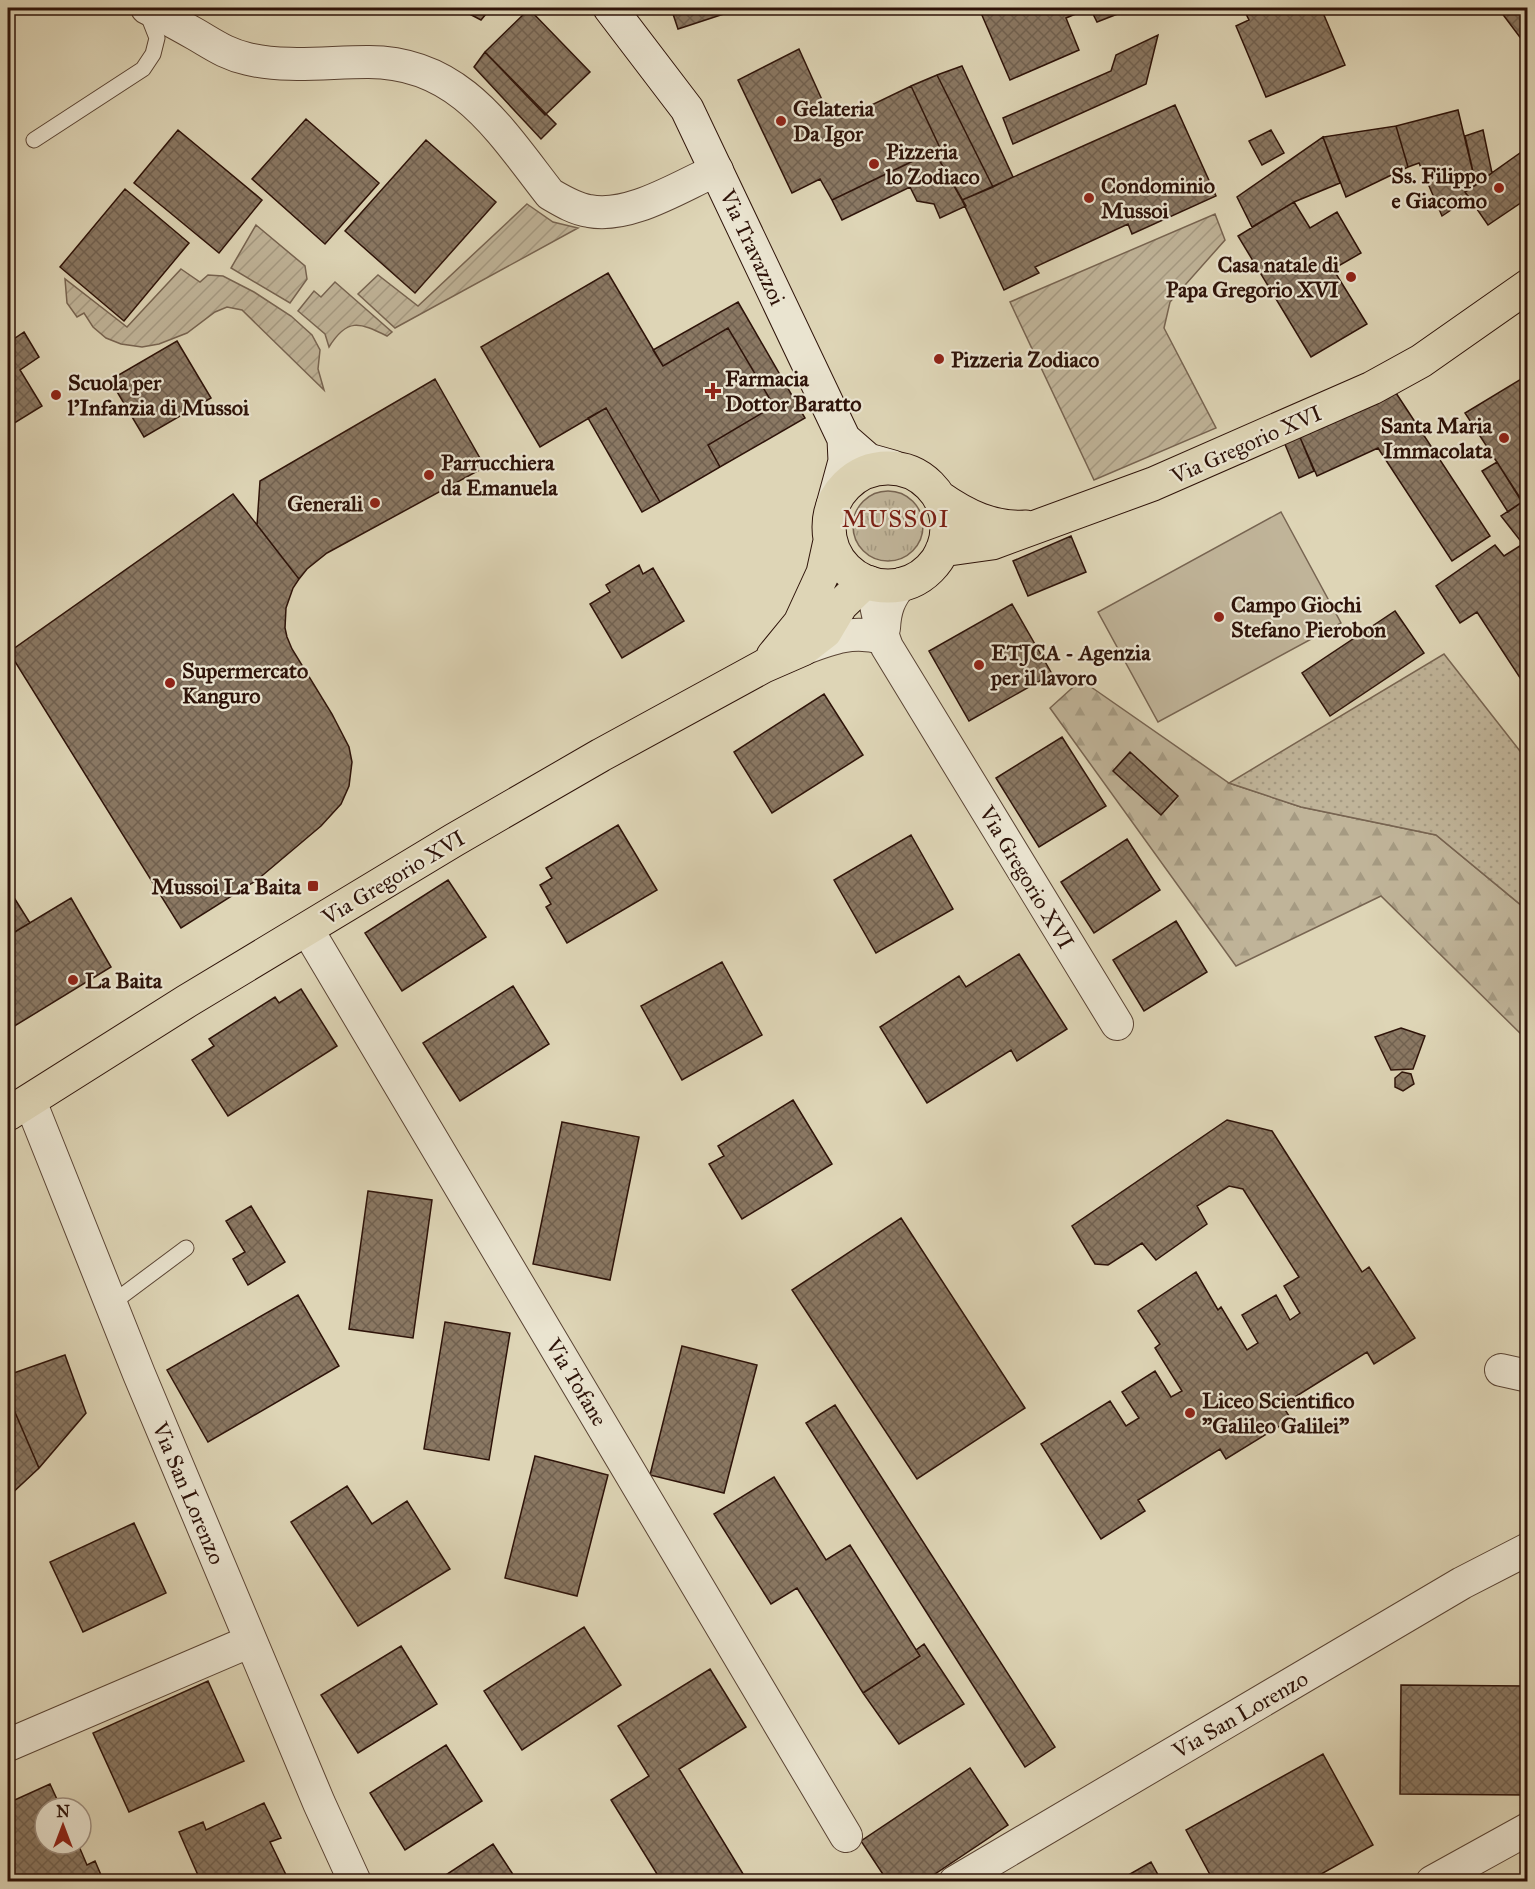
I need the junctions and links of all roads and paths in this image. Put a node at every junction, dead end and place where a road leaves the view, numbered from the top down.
1 (146, 8) edge
2 (610, 8) edge
3 (34, 140) dead end
4 (717, 170) junction
5 (1527, 286) edge
6 (844, 439) junction
7 (893, 467) junction
8 (939, 497) junction
9 (833, 505) junction
10 (1037, 526) junction
11 (830, 541) junction
12 (942, 550) junction
13 (867, 582) junction
14 (901, 584) junction
15 (883, 638) junction
16 (803, 649) junction
17 (764, 666) junction
18 (307, 929) junction
19 (1117, 1024) dead end
20 (19, 1107) edge
21 (186, 1248) dead end
22 (111, 1304) junction
23 (1527, 1549) edge
24 (251, 1641) junction
25 (8, 1745) edge
26 (1527, 1829) edge
27 (846, 1836) dead end
28 (355, 1881) edge
29 (955, 1881) edge
30 (1432, 1881) edge

1 - 3 lane
1 - 4 street
2 - 4 street, Via Travazzoi
4 - 6 street, Via Travazzoi
5 - 10 main road, Via Gregorio XVI
6 - 7 street
6 - 9 street, Via Travazzoi
7 - 8 main road
7 - 9 main road
8 - 10 main road
8 - 12 main road
9 - 11 main road
10 - 12 main road, Via Gregorio XVI
11 - 13 main road
11 - 17 main road, Via Gregorio XVI
12 - 14 main road
13 - 14 main road
13 - 15 street, Via Gregorio XVI
13 - 16 main road, Via Gregorio XVI
14 - 15 street
15 - 16 street, Via Gregorio XVI
15 - 19 street, Via Gregorio XVI
16 - 17 main road, Via Gregorio XVI
17 - 18 main road, Via Gregorio XVI
18 - 20 main road, Via Gregorio XVI
18 - 27 street, Via Tofane
20 - 22 street, Via San Lorenzo
21 - 22 lane
22 - 24 street, Via San Lorenzo
23 - 29 street, Via San Lorenzo
24 - 25 street
24 - 28 street, Via San Lorenzo
26 - 30 street

